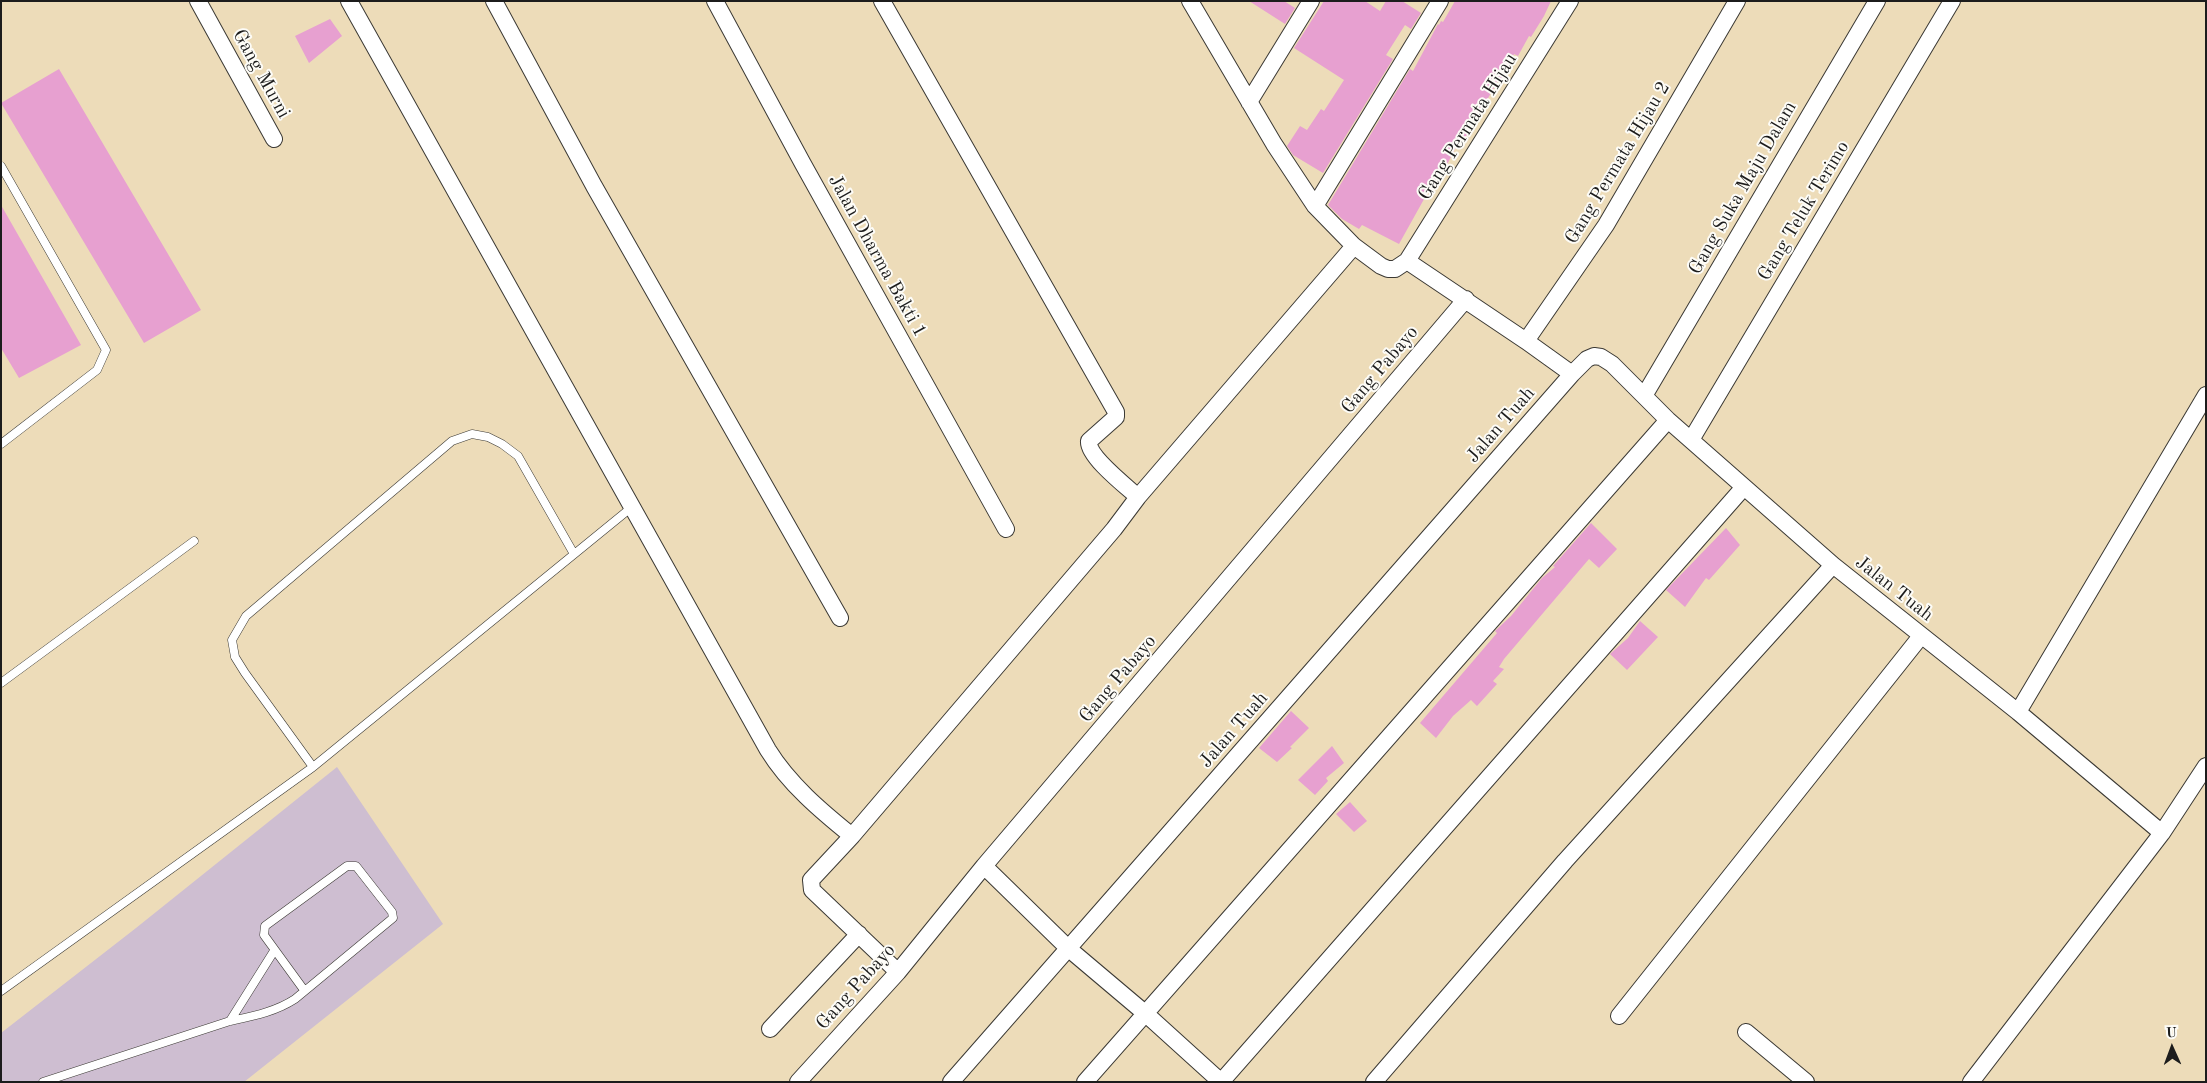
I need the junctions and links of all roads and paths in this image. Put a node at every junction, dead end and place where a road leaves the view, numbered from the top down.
1 (198, 1) edge
2 (349, 1) edge
3 (494, 1) edge
4 (715, 1) edge
5 (882, 1) edge
6 (1190, 1) edge
7 (1311, 1) edge
8 (1440, 1) edge
9 (1570, 1) edge
10 (1737, 1) edge
11 (1877, 1) edge
12 (1952, 1) edge
13 (1249, 102) junction
14 (274, 139) dead end
15 (1, 166) edge
16 (1314, 206) junction
17 (1354, 246) junction
18 (1401, 265) junction
19 (1466, 299) junction
20 (1526, 341) junction
21 (1572, 374) junction
22 (2206, 394) edge
23 (1644, 396) junction
24 (1668, 420) junction
25 (1691, 440) junction
26 (1, 444) edge
27 (1744, 487) junction
28 (1138, 497) junction
29 (632, 507) junction
30 (1006, 529) dead end
31 (194, 541) dead end
32 (574, 554) junction
33 (1833, 565) junction
34 (840, 618) dead end
35 (1921, 636) junction
36 (1, 683) edge
37 (2018, 712) junction
38 (313, 766) junction
39 (2205, 769) edge
40 (2162, 833) junction
41 (852, 836) junction
42 (984, 866) junction
43 (859, 934) junction
44 (1069, 949) junction
45 (274, 951) junction
46 (898, 972) junction
47 (304, 990) junction
48 (1, 991) edge
49 (1146, 1014) junction
50 (1619, 1016) dead end
51 (230, 1021) junction
52 (770, 1029) dead end
53 (1746, 1032) dead end
54 (43, 1082) edge
55 (798, 1082) edge
56 (950, 1082) edge
57 (1085, 1082) edge
58 (1221, 1082) edge
59 (1374, 1082) edge
60 (1806, 1082) edge
61 (1971, 1082) edge

1 - 14 street, Gang Murni
2 - 29 street
3 - 34 street
4 - 30 street, Jalan Dharma Bakti 1
5 - 28 street
6 - 13 street
7 - 13 street
8 - 16 street
9 - 18 street, Gang Permata Hijau
10 - 20 street, Gang Permata Hijau 2
11 - 23 street, Gang Suka Maju Dalam
12 - 25 street, Gang Teluk Terimo
13 - 16 street
15 - 26 lane
16 - 17 street
17 - 18 street
17 - 28 street
18 - 19 street
19 - 20 street
19 - 42 street, Gang Pabayo
20 - 21 street
21 - 23 street, Jalan Tuah
21 - 44 street, Jalan Tuah
22 - 37 street
23 - 24 street, Jalan Tuah
24 - 25 street, Jalan Tuah
24 - 49 street
25 - 27 street, Jalan Tuah
27 - 33 street, Jalan Tuah
27 - 58 street
28 - 41 street
29 - 32 lane
29 - 41 street
31 - 36 lane
32 - 38 lane
32 - 38 lane
33 - 35 street, Jalan Tuah
33 - 59 street
35 - 37 street, Jalan Tuah
35 - 50 street
37 - 40 street, Jalan Tuah
38 - 48 lane
39 - 40 street
40 - 61 street
41 - 43 street
42 - 44 street
42 - 46 street, Gang Pabayo
43 - 46 street
43 - 52 street
44 - 49 street
44 - 56 street, Jalan Tuah
45 - 47 lane
45 - 47 lane
45 - 51 lane
46 - 55 street, Gang Pabayo
47 - 51 lane
49 - 57 street
49 - 58 street
51 - 54 lane
53 - 60 street

